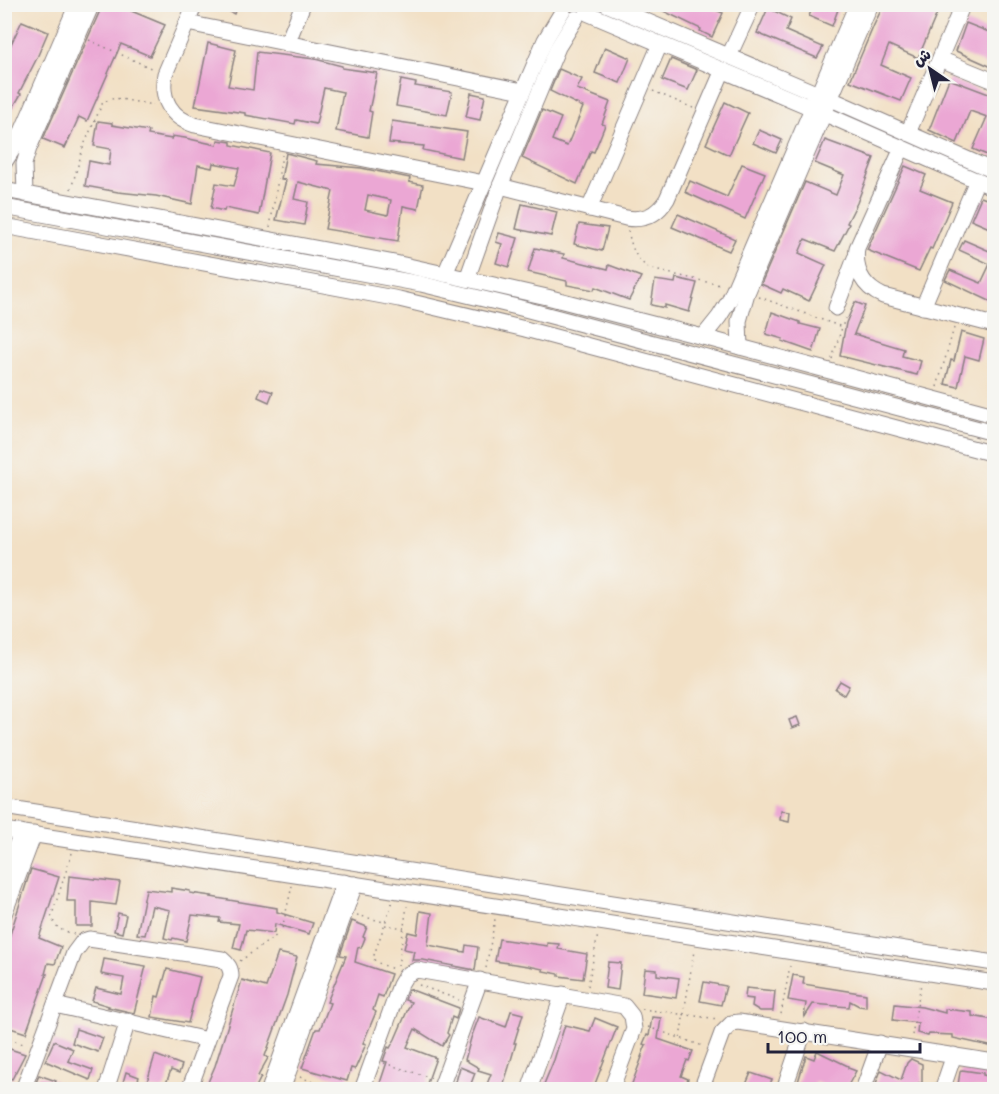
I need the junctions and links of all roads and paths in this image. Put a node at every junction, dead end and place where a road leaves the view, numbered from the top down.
1 (77, 4) edge
2 (92, 4) edge
3 (195, 4) edge
4 (303, 4) edge
5 (606, 4) edge
6 (753, 4) edge
7 (857, 4) edge
8 (871, 4) edge
9 (963, 4) edge
10 (575, 10) edge
11 (187, 23) junction
12 (78, 35) junction
13 (287, 44) junction
14 (660, 44) junction
15 (940, 59) junction
16 (726, 63) junction
17 (165, 74) junction
18 (994, 81) edge
19 (642, 85) junction
20 (523, 91) junction
21 (166, 102) junction
22 (822, 104) junction
23 (704, 113) junction
24 (908, 133) junction
25 (284, 143) junction
26 (902, 148) junction
27 (4, 163) edge
28 (994, 171) edge
29 (977, 180) junction
30 (484, 183) junction
31 (500, 186) junction
32 (994, 188) edge
33 (4, 190) edge
34 (25, 194) junction
35 (67, 201) junction
36 (4, 207) edge
37 (589, 209) junction
38 (626, 218) junction
39 (4, 226) edge
40 (268, 240) junction
41 (856, 255) junction
42 (445, 274) junction
43 (467, 279) junction
44 (743, 285) junction
45 (923, 307) junction
46 (840, 312) joint
47 (958, 316) junction
48 (994, 325) edge
49 (842, 327) junction
50 (703, 337) junction
51 (740, 347) junction
52 (677, 349) junction
53 (671, 368) junction
54 (828, 372) junction
55 (933, 399) junction
56 (994, 415) edge
57 (994, 433) edge
58 (994, 454) edge
59 (4, 807) edge
60 (4, 830) edge
61 (28, 833) junction
62 (76, 840) junction
63 (260, 846) junction
64 (256, 868) junction
65 (295, 875) junction
66 (4, 879) edge
67 (350, 883) junction
68 (402, 892) junction
69 (609, 901) junction
70 (497, 907) junction
71 (345, 912) junction
72 (4, 914) edge
73 (602, 923) junction
74 (385, 924) junction
75 (404, 928) junction
76 (696, 938) junction
77 (82, 941) junction
78 (792, 953) junction
79 (227, 963) junction
80 (994, 963) edge
81 (923, 973) junction
82 (403, 979) junction
83 (482, 980) junction
84 (994, 984) edge
85 (563, 994) junction
86 (586, 998) junction
87 (472, 1004) junction
88 (56, 1005) junction
89 (624, 1006) junction
90 (683, 1014) junction
91 (717, 1019) dead end
92 (128, 1021) junction
93 (634, 1022) junction
94 (779, 1027) junction
95 (804, 1031) junction
96 (4, 1037) edge
97 (680, 1038) junction
98 (207, 1040) junction
99 (880, 1043) junction
100 (909, 1048) junction
101 (39, 1049) junction
102 (715, 1050) junction
103 (954, 1055) junction
104 (373, 1059) junction
105 (994, 1062) edge
106 (288, 1073) junction
107 (442, 1086) edge
108 (23, 1089) edge
109 (106, 1089) edge
110 (189, 1089) edge
111 (269, 1089) edge
112 (282, 1089) edge
113 (335, 1089) edge
114 (362, 1089) edge
115 (463, 1089) edge
116 (529, 1089) edge
117 (611, 1089) edge
118 (701, 1089) edge
119 (784, 1089) edge
120 (863, 1089) edge
121 (942, 1089) edge

1 - 27 street
2 - 12 street
3 - 11 street
4 - 13 street
5 - 16 street
6 - 16 street
7 - 22 street
8 - 22 street
9 - 15 street
10 - 14 street
10 - 20 street
10 - 31 street
11 - 13 street
11 - 17 street
12 - 17 path
12 - 34 street
13 - 20 street
14 - 16 street
14 - 19 street
15 - 18 street
15 - 24 street
16 - 22 street
16 - 23 street
17 - 21 street
19 - 23 path
19 - 37 street
20 - 30 street
21 - 25 street
21 - 35 path
22 - 24 street
22 - 26 street
22 - 44 street
23 - 38 street
24 - 28 street
25 - 30 street
25 - 40 path
26 - 29 street
26 - 41 street
29 - 32 street
29 - 45 street
30 - 42 street
31 - 37 street
31 - 43 street
33 - 34 street
34 - 35 street
35 - 40 street
36 - 52 street
37 - 38 street
38 - 44 path
39 - 53 street
40 - 42 street
41 - 45 street
41 - 46 street
42 - 43 street
43 - 50 street
44 - 49 path
44 - 50 street
44 - 51 street
45 - 47 street
46 - 49 path
47 - 48 street
47 - 55 path
49 - 54 path
50 - 51 street
51 - 54 street
52 - 53 street
52 - 57 street
53 - 58 street
54 - 55 street
55 - 56 street
59 - 63 street
60 - 61 street
61 - 62 street
61 - 66 street
61 - 72 street
62 - 64 street
62 - 77 path
63 - 64 street
63 - 69 street
64 - 65 street
65 - 67 street
65 - 79 path
67 - 68 street
67 - 71 street
67 - 111 street
68 - 70 street
68 - 74 path
68 - 75 path
69 - 73 street
69 - 80 street
70 - 73 street
70 - 83 path
71 - 74 path
71 - 106 street
73 - 76 street
73 - 86 path
74 - 75 path
74 - 75 path
76 - 78 street
76 - 90 path
77 - 79 street
77 - 88 street
78 - 81 street
78 - 94 path
79 - 98 street
81 - 84 street
81 - 100 path
82 - 83 street
82 - 87 path
82 - 104 street
83 - 85 street
83 - 87 street
85 - 86 street
85 - 116 street
86 - 89 street
87 - 107 street
88 - 92 street
88 - 101 street
89 - 90 path
89 - 93 street
90 - 91 path
90 - 97 path
92 - 98 street
92 - 109 street
93 - 97 path
93 - 117 street
94 - 95 street
94 - 102 street
95 - 99 street
95 - 119 street
96 - 101 path
97 - 102 path
98 - 110 street
99 - 100 street
99 - 120 street
100 - 103 street
101 - 108 street
102 - 118 street
103 - 105 street
103 - 121 street
104 - 107 path
104 - 114 street
106 - 112 street
106 - 113 path
107 - 115 path

